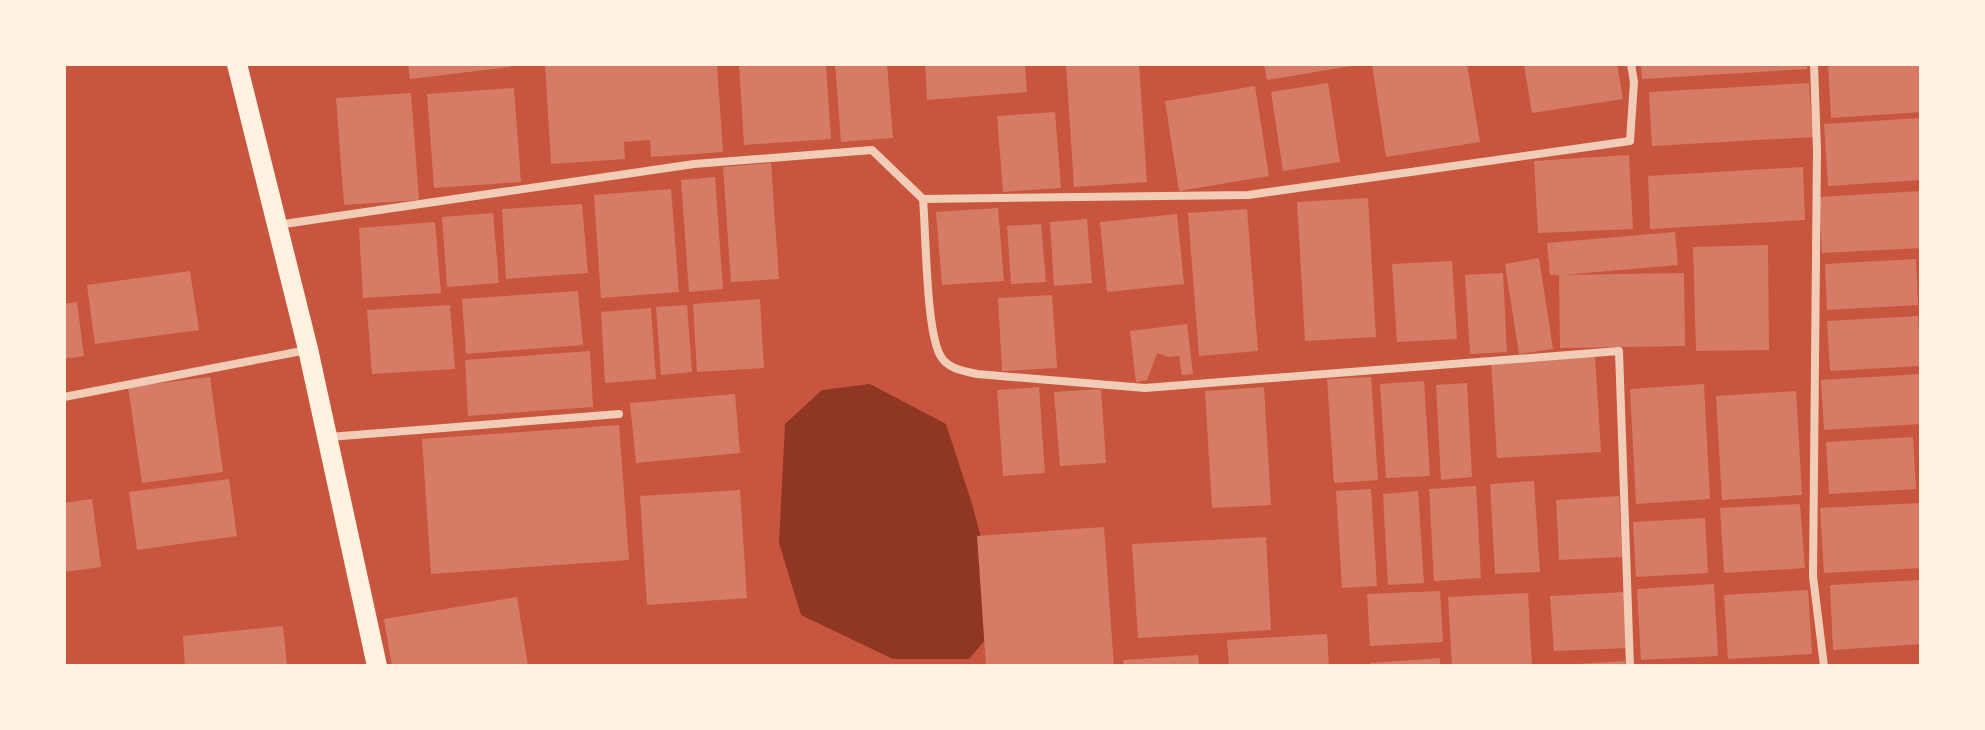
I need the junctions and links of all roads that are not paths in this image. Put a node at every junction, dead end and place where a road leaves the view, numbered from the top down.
1 (237, 64) edge
2 (1631, 64) edge
3 (1814, 64) edge
4 (923, 199) junction
5 (277, 225) junction
6 (308, 349) junction
7 (64, 397) edge
8 (619, 414) dead end
9 (328, 437) junction
10 (377, 666) edge
11 (1630, 666) edge
12 (1824, 666) edge

1 - 5 main road
2 - 4 street
3 - 12 street
4 - 5 street
4 - 11 street
5 - 6 main road
6 - 7 street
6 - 9 main road
8 - 9 street
9 - 10 main road

